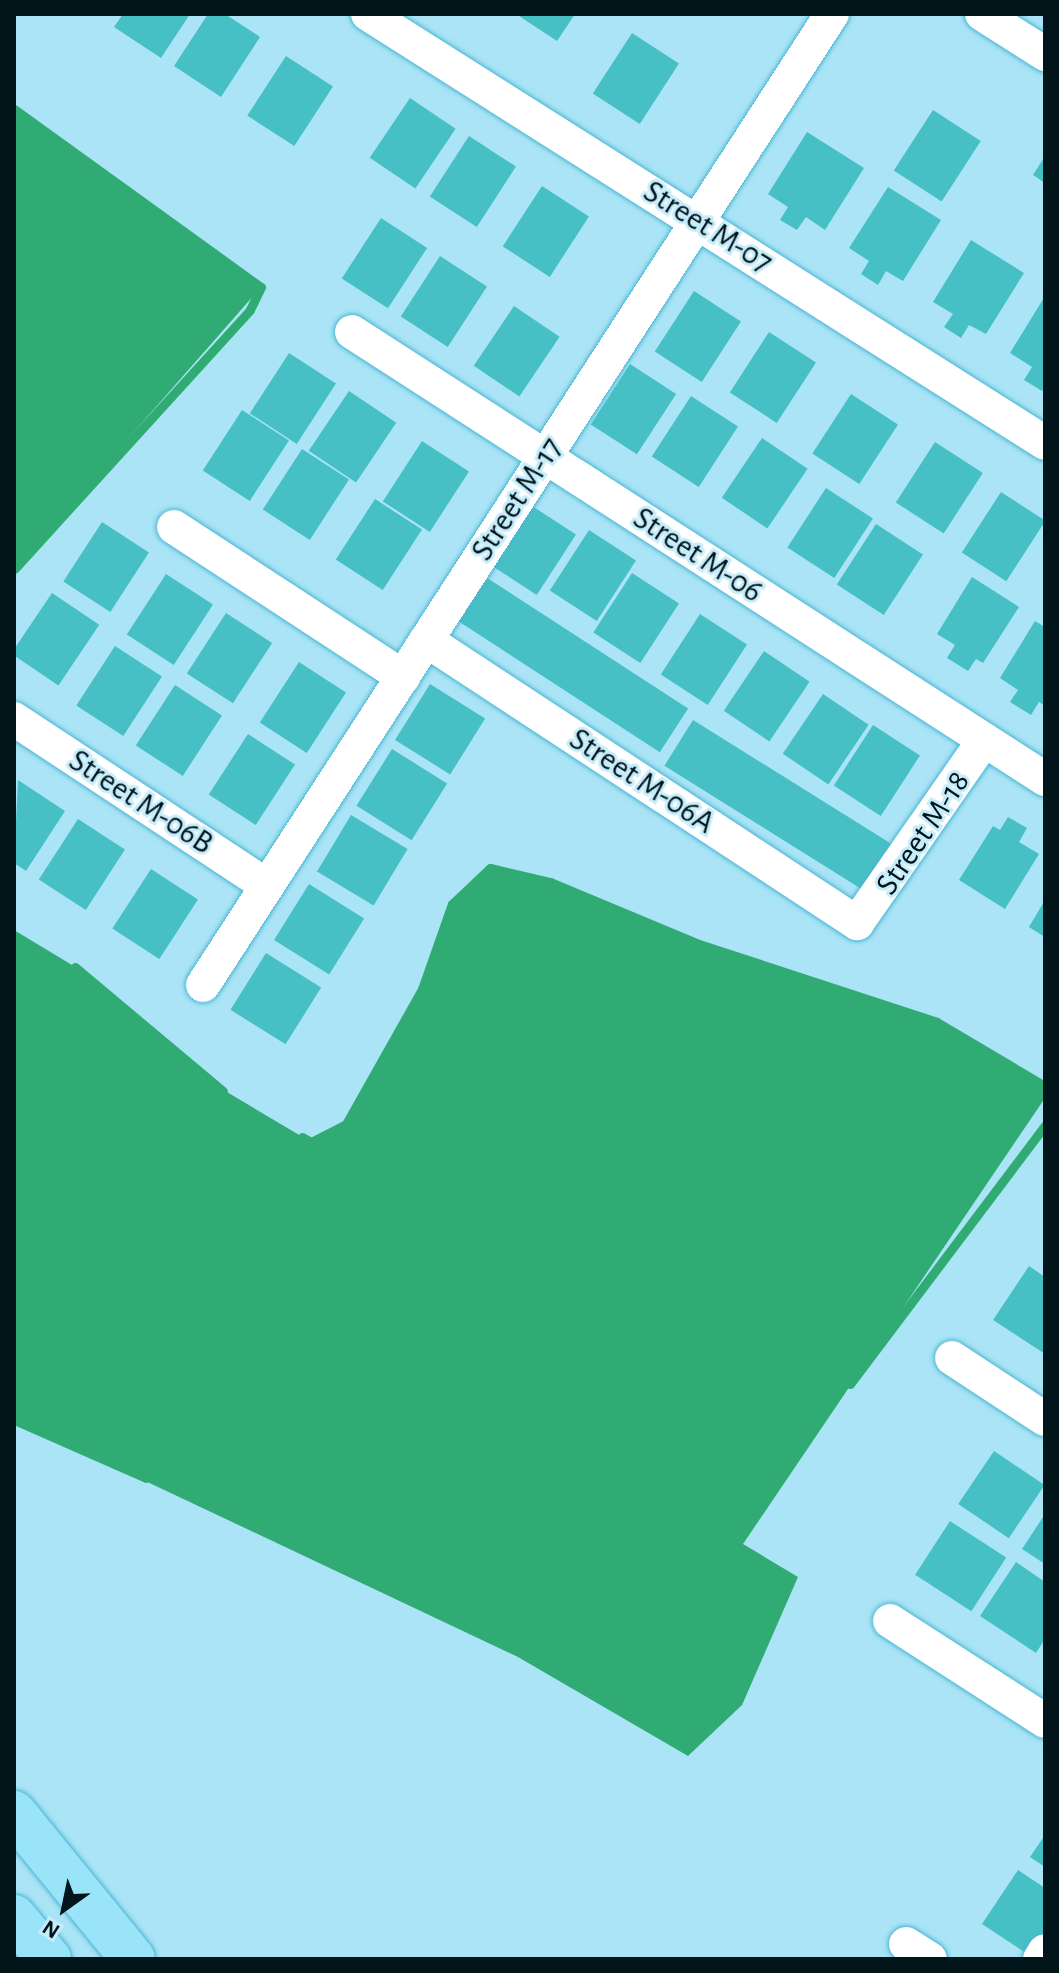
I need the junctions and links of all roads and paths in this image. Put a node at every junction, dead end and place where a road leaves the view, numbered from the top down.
1 (368, 14) edge
2 (832, 14) edge
3 (982, 14) edge
4 (1045, 54) edge
5 (698, 220) junction
6 (352, 332) dead end
7 (1045, 443) edge
8 (545, 457) junction
9 (174, 527) dead end
10 (426, 640) junction
11 (403, 677) junction
12 (14, 719) edge
13 (984, 740) junction
14 (1045, 779) edge
15 (267, 886) junction
16 (857, 923) joint
17 (203, 985) dead end
18 (952, 1358) dead end
19 (1045, 1419) edge
20 (890, 1621) dead end
21 (1045, 1721) edge
22 (14, 1813) edge
23 (14, 1917) edge
24 (1045, 1951) edge
25 (49, 1959) edge
26 (133, 1959) edge
27 (1040, 1959) edge

1 - 5 street, Street M-07
2 - 5 street, Street M-17
3 - 4 street
5 - 7 street, Street M-07
5 - 8 street, Street M-17
6 - 8 street, Street M-06
8 - 10 street, Street M-17
8 - 13 street, Street M-06
9 - 11 street
10 - 11 street, Street M-17
10 - 16 street, Street M-06A
11 - 15 street, Street M-17
12 - 15 street, Street M-06B
13 - 14 street, Street M-06
13 - 16 street, Street M-18
15 - 17 street, Street M-17
18 - 19 street
20 - 21 street
22 - 26 main road
23 - 25 main road
24 - 27 street

